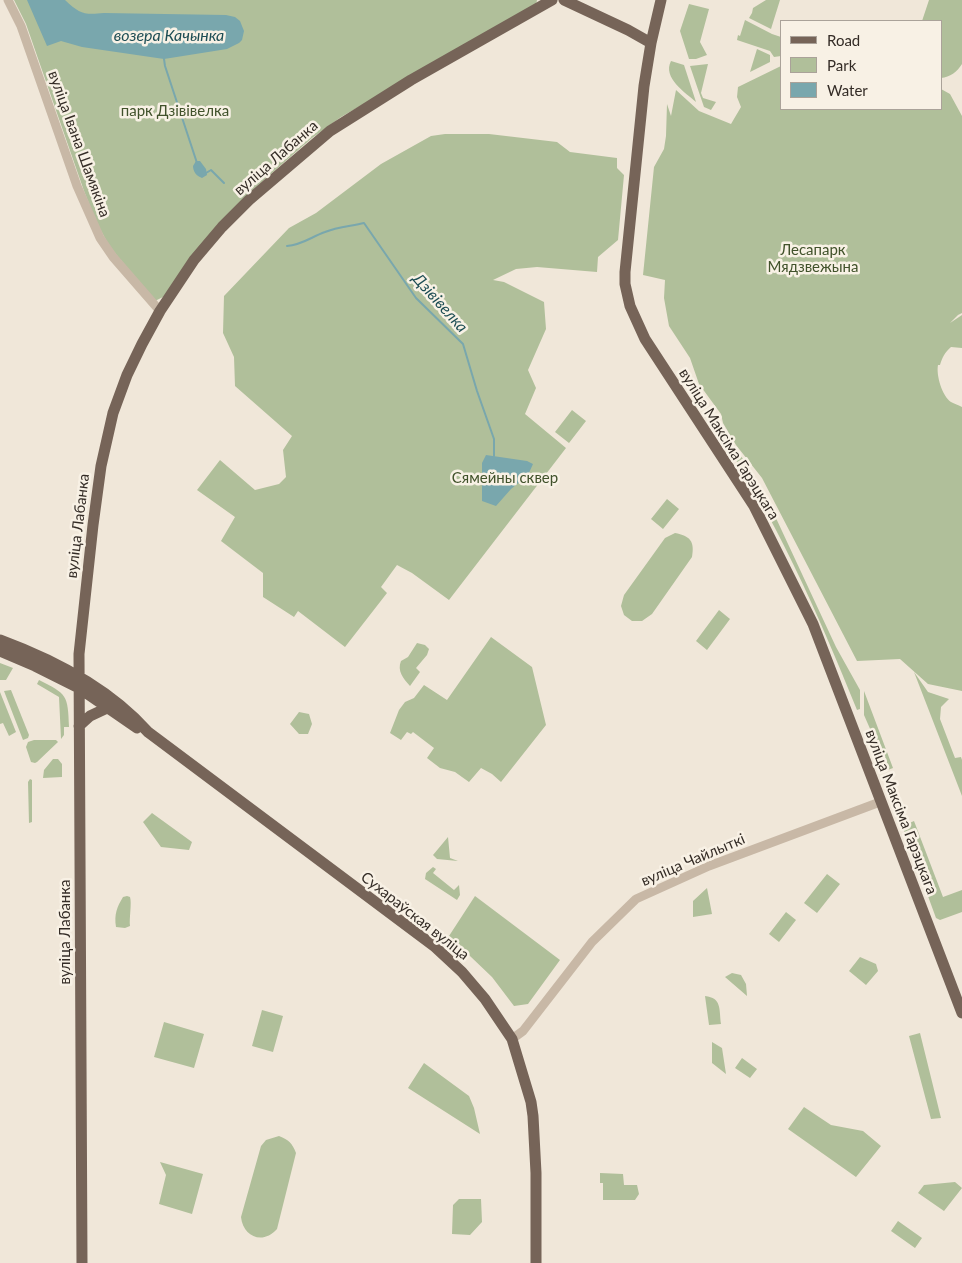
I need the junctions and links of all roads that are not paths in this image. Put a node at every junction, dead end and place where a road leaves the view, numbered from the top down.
1 (8, 0) edge
2 (552, 0) edge
3 (564, 0) edge
4 (661, 0) edge
5 (532, 6) edge
6 (651, 43) junction
7 (160, 311) junction
8 (0, 640) edge
9 (0, 651) edge
10 (79, 654) junction
11 (56, 666) junction
12 (79, 675) junction
13 (79, 688) junction
14 (107, 708) junction
15 (79, 726) junction
16 (148, 732) junction
17 (880, 802) junction
18 (962, 1013) edge
19 (512, 1039) junction
20 (82, 1263) edge
21 (536, 1263) edge

1 - 7 street, вуліца Івана Шамякіна
2 - 5 main road, вуліца Лабанка
3 - 6 main road
4 - 6 main road
5 - 7 main road, вуліца Лабанка
6 - 17 main road, вуліца Максіма Гарэцкага
7 - 10 main road, вуліца Лабанка
8 - 11 main road, Сухараўская вуліца
9 - 13 main road, Сухараўская вуліца
10 - 11 main road
10 - 12 main road, вуліца Лабанка
11 - 12 main road, Сухараўская вуліца
12 - 13 main road, вуліца Лабанка
12 - 16 main road, Сухараўская вуліца
13 - 14 main road, Сухараўская вуліца
13 - 15 main road, вуліца Лабанка
14 - 15 main road
14 - 16 main road, Сухараўская вуліца
15 - 20 main road, вуліца Лабанка
16 - 19 main road, Сухараўская вуліца
17 - 18 main road, вуліца Максіма Гарэцкага
17 - 19 street, вуліца Чайлыткі
19 - 21 main road, Сухараўская вуліца

